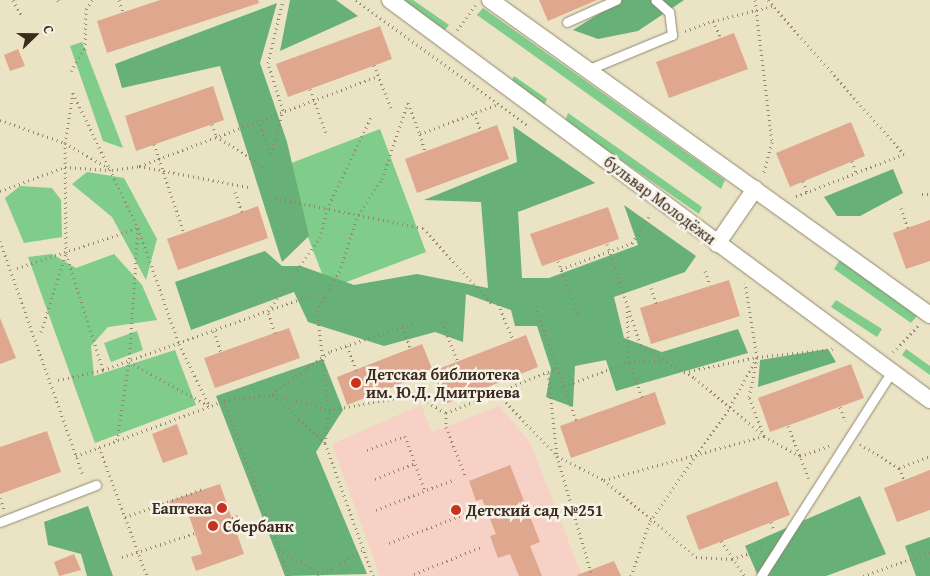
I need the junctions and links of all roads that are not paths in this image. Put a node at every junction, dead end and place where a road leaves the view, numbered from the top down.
1 (390, 0) edge
2 (490, 0) edge
3 (616, 0) edge
4 (656, 0) edge
5 (567, 22) dead end
6 (587, 70) junction
7 (755, 189) junction
8 (717, 244) junction
9 (929, 314) edge
10 (886, 369) junction
11 (930, 400) edge
12 (92, 488) road end
13 (0, 522) edge
14 (761, 576) edge

1 - 8 street, бульвар Молодёжи
2 - 6 street
3 - 5 lane
4 - 6 lane
6 - 7 street
7 - 8 street
7 - 9 street
8 - 10 street, бульвар Молодёжи
10 - 11 street, бульвар Молодёжи
10 - 14 lane
12 - 13 lane

